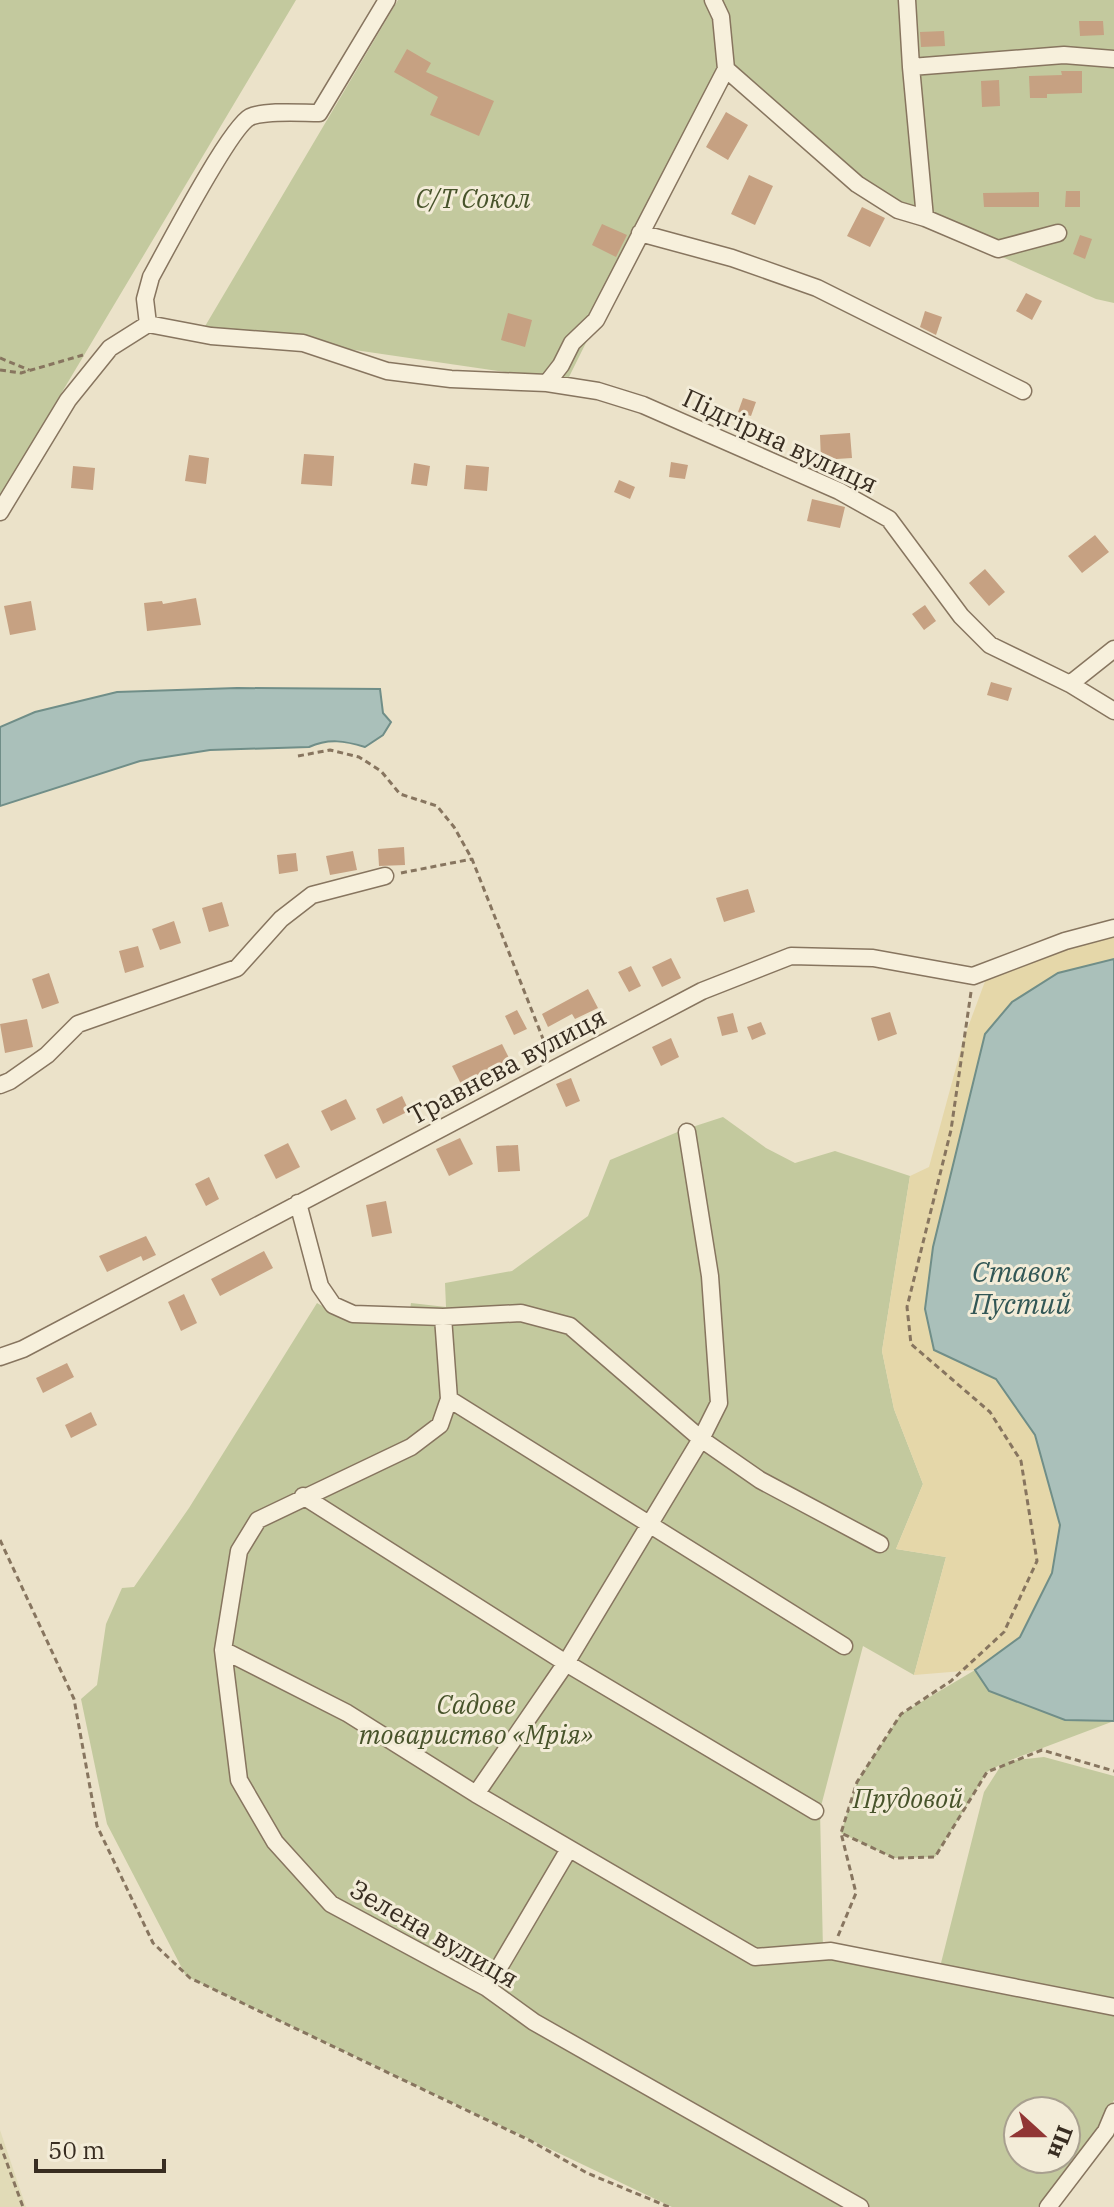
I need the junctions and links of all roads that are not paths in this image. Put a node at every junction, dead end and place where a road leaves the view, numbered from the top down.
1 (387, 0) edge
2 (713, 0) edge
3 (907, 0) edge
4 (1114, 59) edge
5 (911, 67) junction
6 (726, 69) junction
7 (925, 218) junction
8 (640, 233) junction
9 (1058, 233) dead end
10 (148, 324) junction
11 (547, 383) junction
12 (1023, 391) dead end
13 (0, 512) edge
14 (1114, 649) edge
15 (1070, 684) junction
16 (1114, 711) edge
17 (385, 876) road end
18 (1114, 928) edge
19 (0, 1085) edge
20 (687, 1132) dead end
21 (298, 1203) junction
22 (443, 1317) junction
23 (0, 1357) edge
24 (449, 1399) junction
25 (701, 1439) junction
26 (303, 1496) junction
27 (649, 1524) junction
28 (880, 1544) dead end
29 (844, 1646) dead end
30 (223, 1650) junction
31 (566, 1663) junction
32 (476, 1794) junction
33 (815, 1811) dead end
34 (569, 1849) junction
35 (487, 1988) junction
36 (1114, 2007) edge
37 (1114, 2112) edge
38 (860, 2207) edge
39 (1048, 2207) edge

1 - 10 street
2 - 6 street
3 - 5 street
4 - 5 street
5 - 7 street
6 - 7 street
6 - 8 street
7 - 9 street
8 - 11 street
8 - 12 street
10 - 11 street, Підгірна вулиця
10 - 13 street
11 - 15 street, Підгірна вулиця
14 - 15 street
15 - 16 street, Підгірна вулиця
17 - 19 street
18 - 21 street, Травнева вулиця
20 - 25 street
21 - 22 street
21 - 23 street, Травнева вулиця
22 - 24 street
22 - 25 street
24 - 26 street, Зелена вулиця
24 - 27 street
25 - 27 street
25 - 28 street
26 - 30 street, Зелена вулиця
26 - 31 street
27 - 29 street
27 - 31 street
30 - 32 street
30 - 35 street, Зелена вулиця
31 - 32 street
31 - 33 street
32 - 34 street
34 - 35 street
34 - 36 street
35 - 38 street, Зелена вулиця
37 - 39 street

